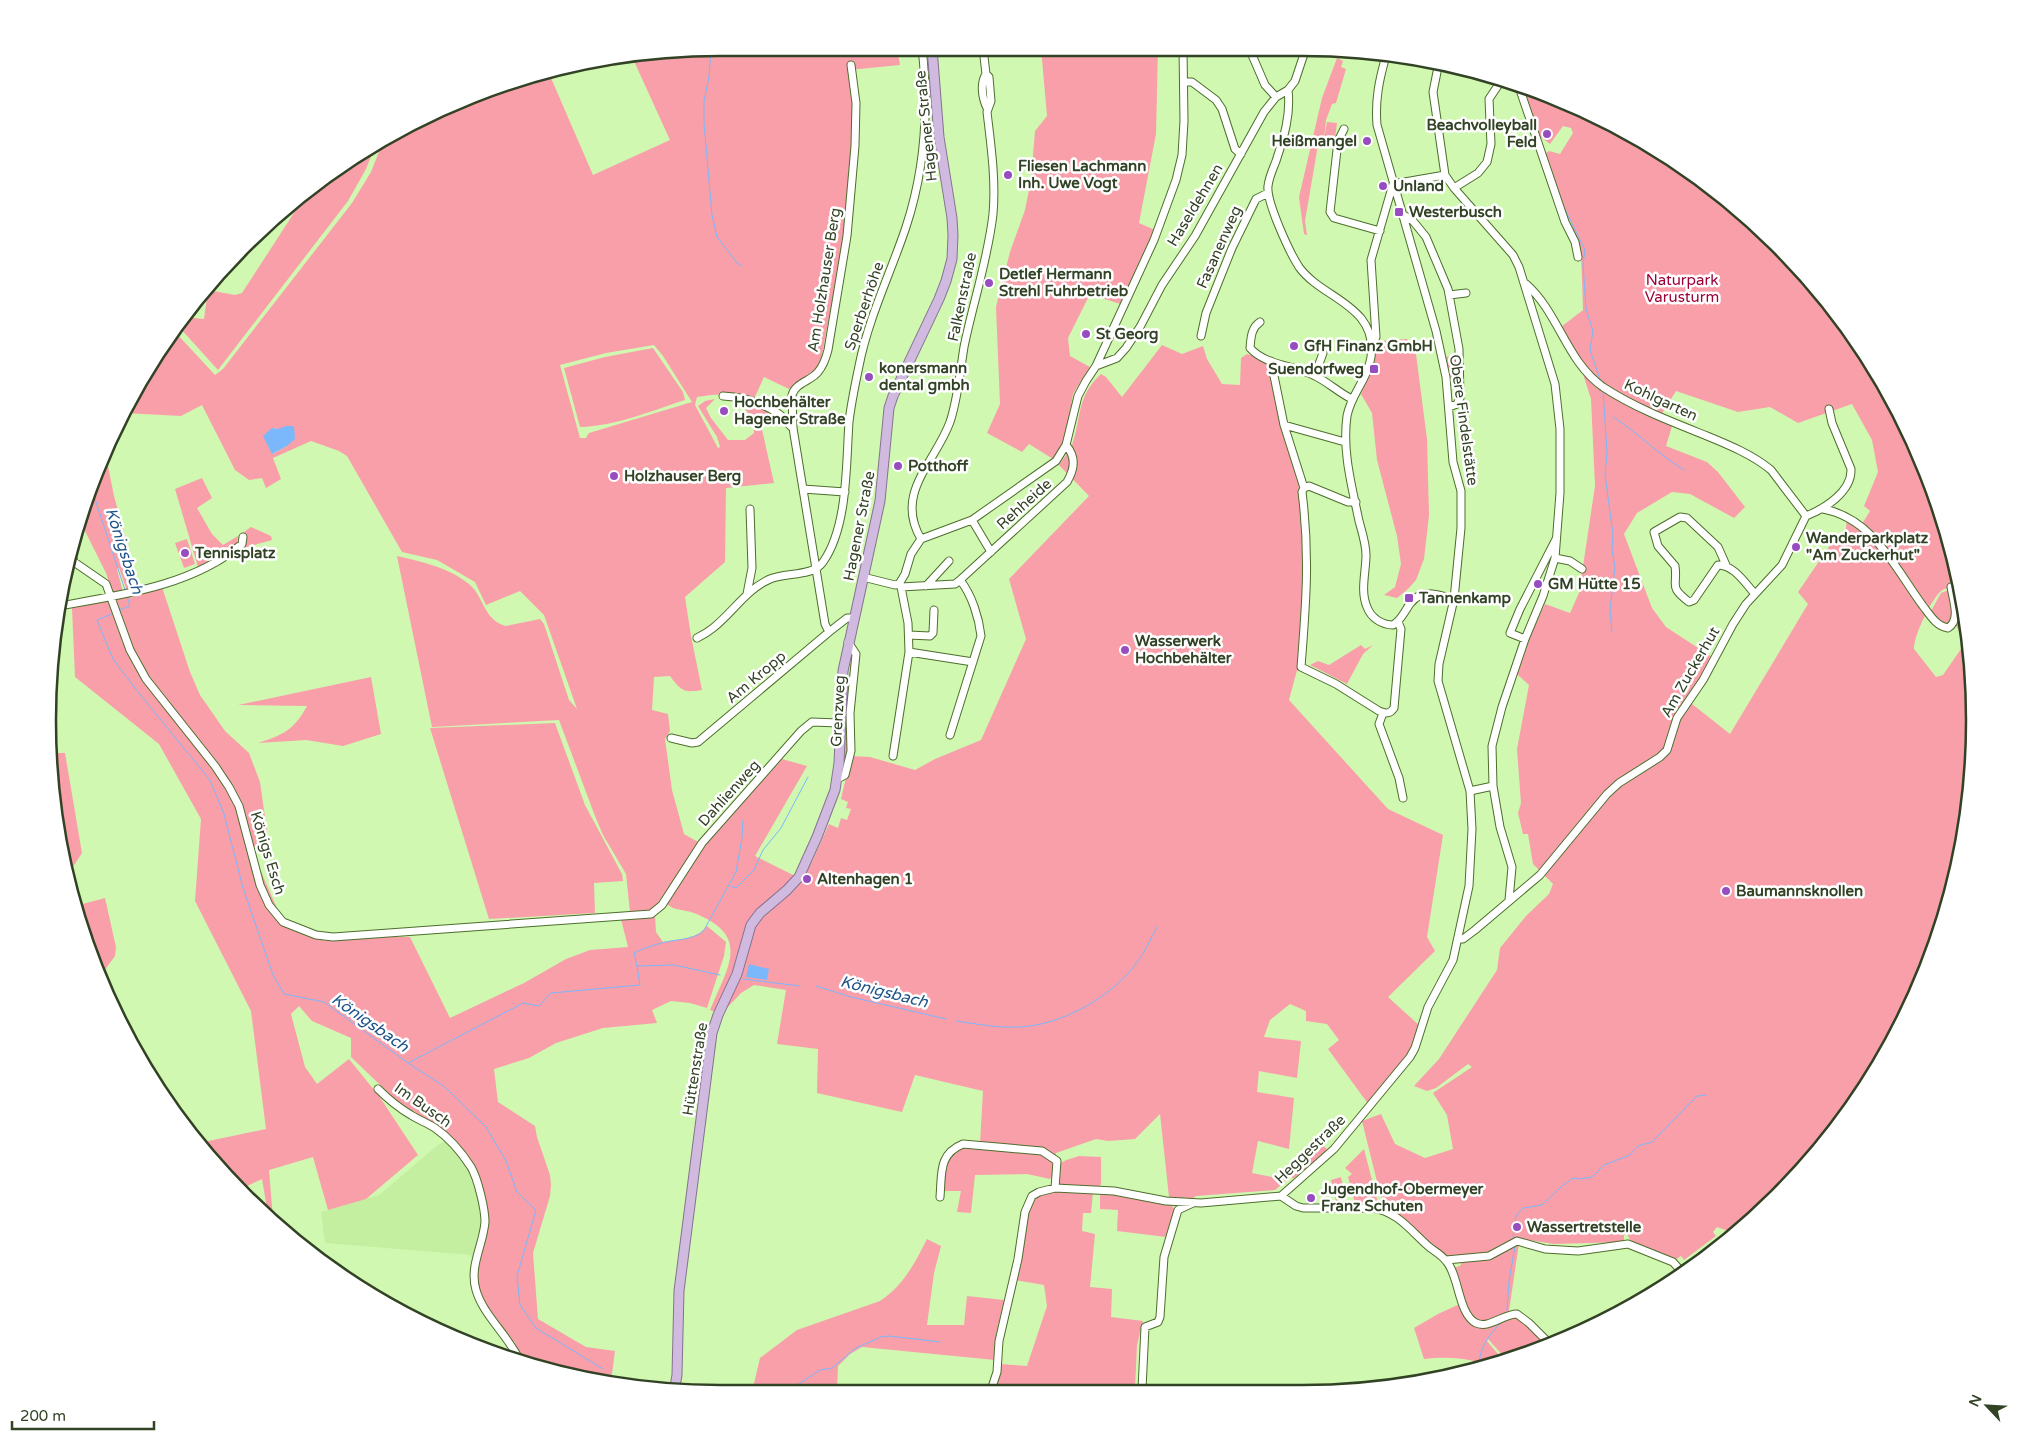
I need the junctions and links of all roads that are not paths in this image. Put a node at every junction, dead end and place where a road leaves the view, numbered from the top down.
1 (922, 56) edge
2 (933, 56) edge
3 (984, 56) edge
4 (1183, 56) edge
5 (1252, 56) edge
6 (1303, 56) edge
7 (1384, 62) edge
8 (851, 65) dead end
9 (1437, 70) edge
10 (1184, 82) junction
11 (1497, 86) edge
12 (1288, 90) junction
13 (1522, 94) edge
14 (1276, 97) junction
15 (1344, 129) dead end
16 (1241, 154) junction
17 (1445, 176) junction
18 (1393, 184) junction
19 (1454, 188) junction
20 (1268, 193) junction
21 (1402, 214) junction
22 (1380, 231) junction
23 (1578, 257) dead end
24 (1526, 284) junction
25 (1466, 293) dead end
26 (1449, 295) junction
27 (1260, 322) dead end
28 (1201, 336) dead end
29 (1372, 347) junction
30 (1323, 352) dead end
31 (1271, 361) junction
32 (1096, 366) junction
33 (1314, 375) junction
34 (723, 396) dead end
35 (1352, 399) junction
36 (1450, 407) junction
37 (1829, 409) dead end
38 (1284, 425) junction
39 (793, 428) junction
40 (1346, 442) junction
41 (1066, 445) junction
42 (1304, 488) junction
43 (803, 489) junction
44 (845, 492) junction
45 (1356, 502) junction
46 (750, 509) dead end
47 (1823, 509) junction
48 (1806, 516) junction
49 (972, 520) junction
50 (1558, 534) junction
51 (243, 537) dead end
52 (921, 539) junction
53 (991, 552) junction
54 (1556, 558) junction
55 (949, 561) dead end
56 (75, 564) edge
57 (1726, 565) junction
58 (1582, 569) dead end
59 (816, 570) junction
60 (863, 577) junction
61 (960, 580) junction
62 (900, 586) junction
63 (926, 586) junction
64 (1952, 587) dead end
65 (747, 594) junction
66 (1755, 594) junction
67 (112, 598) junction
68 (1454, 599) junction
69 (67, 605) edge
70 (934, 610) dead end
71 (853, 618) junction
72 (1398, 622) junction
73 (829, 632) junction
74 (909, 635) junction
75 (698, 638) dead end
76 (1525, 639) junction
77 (848, 642) junction
78 (909, 652) junction
79 (973, 662) junction
80 (1383, 713) junction
81 (839, 723) junction
82 (950, 735) dead end
83 (671, 738) dead end
84 (893, 756) dead end
85 (837, 779) junction
86 (1493, 786) junction
87 (1470, 791) junction
88 (1403, 798) dead end
89 (1471, 849) joint
90 (1509, 900) junction
91 (657, 911) joint
92 (1459, 939) junction
93 (378, 1089) dead end
94 (1055, 1188) junction
95 (1281, 1196) junction
96 (940, 1197) dead end
97 (1172, 1201) junction
98 (1193, 1202) junction
99 (1178, 1210) junction
100 (1446, 1260) junction
101 (1678, 1268) edge
102 (1544, 1338) edge
103 (515, 1351) edge
104 (675, 1383) edge
105 (993, 1385) edge
106 (1142, 1385) edge

1 - 44 street, Sperberhöhe
2 - 60 main road, Hagener Straße
3 - 52 street, Falkenstraße
4 - 10 street
5 - 14 street
6 - 12 street
7 - 18 street, Obere Findelstätte
8 - 39 street, Am Holzhauser Berg
9 - 17 street
10 - 16 street
10 - 32 street
11 - 19 street
12 - 14 street, Haseldehnen
12 - 20 street
13 - 23 street
14 - 16 street, Haseldehnen
15 - 22 street
16 - 32 street, Haseldehnen
17 - 18 street
17 - 19 street
18 - 21 street, Obere Findelstätte
18 - 22 street
19 - 24 street
20 - 28 street, Fasanenweg
20 - 29 street
21 - 26 street
21 - 36 street, Obere Findelstätte
22 - 29 street
24 - 48 street, Kohlgarten
24 - 50 street
25 - 26 street
26 - 36 street
27 - 31 street
29 - 35 street
30 - 33 street
31 - 33 street
31 - 38 street
32 - 41 street
33 - 35 street
34 - 39 street
35 - 40 street
36 - 68 street, Obere Findelstätte
37 - 47 street
38 - 40 street
38 - 42 street
39 - 43 street, Am Holzhauser Berg
40 - 45 street
41 - 49 street
41 - 53 street, Rehheide
42 - 45 street
42 - 80 street
43 - 44 street
43 - 59 street, Am Holzhauser Berg
44 - 59 street, Sperberhöhe
45 - 72 street
46 - 65 street
47 - 48 street
47 - 64 street
48 - 66 street, Am Zuckerhut
49 - 52 street
49 - 53 street, Rehheide
50 - 54 street
50 - 76 street
51 - 67 street
52 - 62 street
53 - 61 street, Rehheide
54 - 58 street
54 - 76 street
55 - 63 street
56 - 67 street, Königs Esch
57 - 57 street
57 - 66 street
59 - 65 street
59 - 73 street, Am Holzhauser Berg
60 - 62 street, Rehheide
60 - 71 main road, Hagener Straße
61 - 63 street, Rehheide
61 - 79 street
62 - 63 street, Rehheide
62 - 74 street
65 - 75 street
66 - 90 street, Am Zuckerhut
67 - 69 street
67 - 91 street, Königs Esch
68 - 72 street
68 - 87 street, Obere Findelstätte
70 - 74 street
71 - 73 street, Am Kropp
71 - 77 main road, Hagener Straße
72 - 80 street
73 - 83 street, Am Kropp
74 - 78 street
76 - 86 street
77 - 81 main road, Hagener Straße
77 - 85 street, Grenzweg
78 - 79 street
78 - 84 street
79 - 82 street
80 - 88 street
81 - 85 main road, Hüttenstraße
81 - 91 street, Dahlienweg
85 - 104 main road, Hüttenstraße
86 - 87 street
86 - 90 street
87 - 89 street, Obere Findelstätte
89 - 92 street, Heggestraße
90 - 92 street, Am Zuckerhut
92 - 95 street, Heggestraße
93 - 103 street, Im Busch
94 - 96 street
94 - 97 street, Heggestraße
94 - 105 street, Heggestraße
95 - 98 street, Heggestraße
95 - 100 street
97 - 98 street, Heggestraße
97 - 99 street
98 - 99 street
99 - 106 street
100 - 101 street
100 - 102 street

